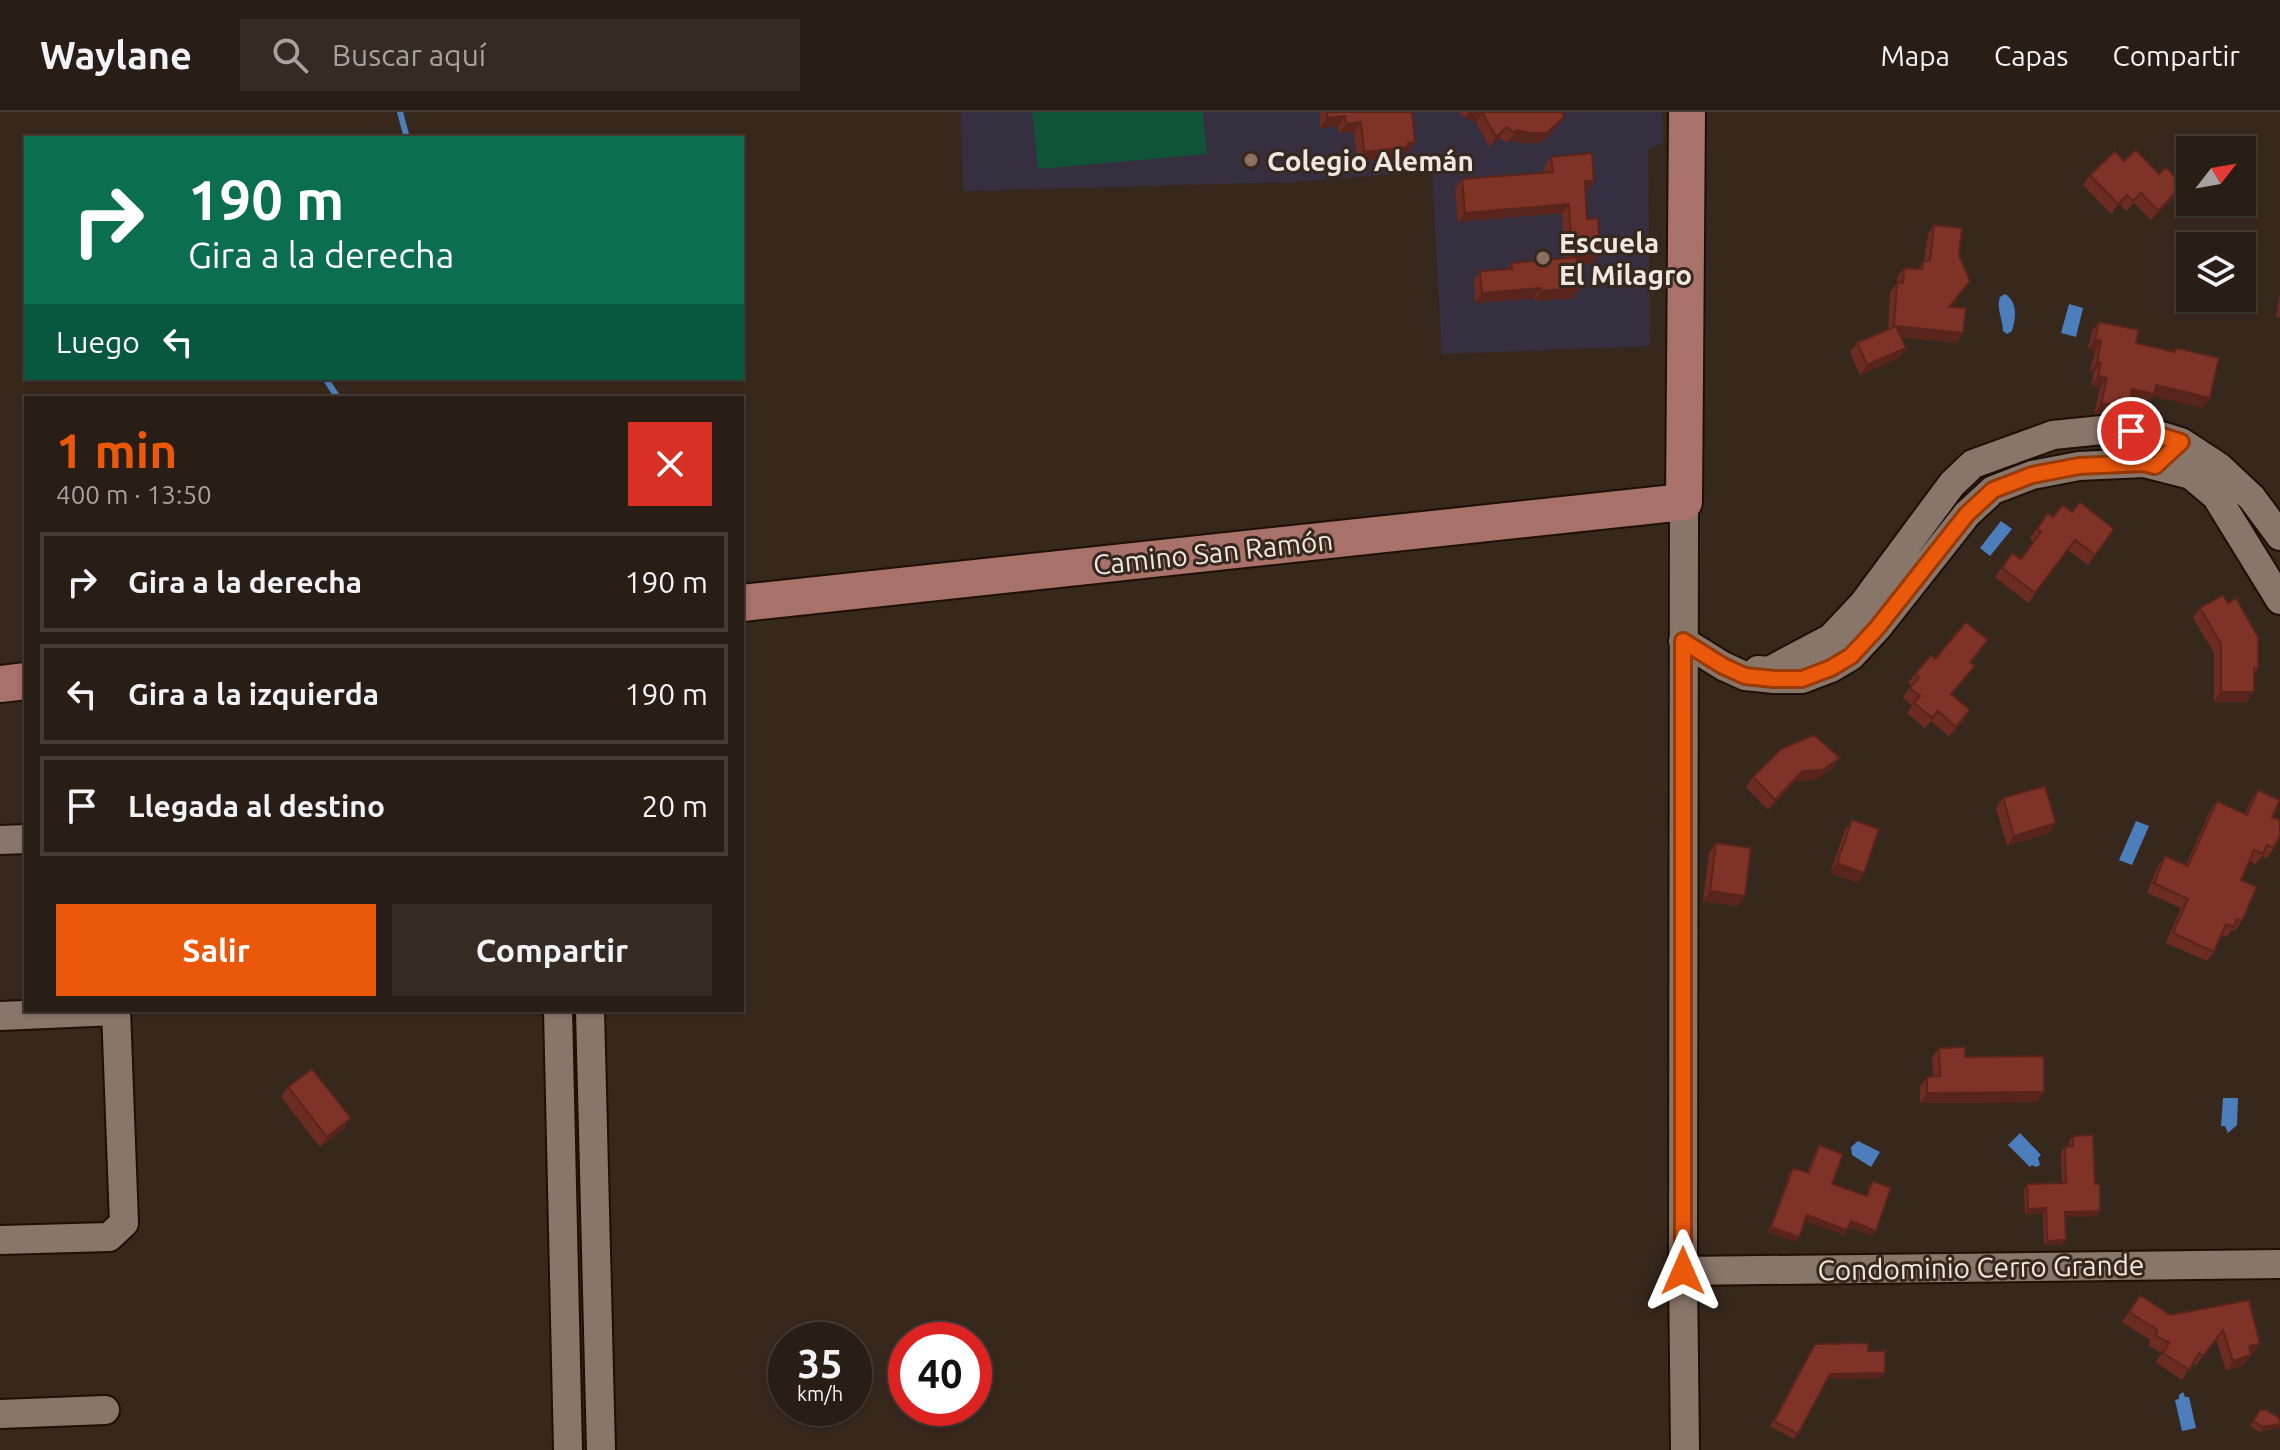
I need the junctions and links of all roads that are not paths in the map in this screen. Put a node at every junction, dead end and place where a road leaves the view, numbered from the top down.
1 (1687, 112) edge
2 (2181, 442) junction
3 (2155, 466) junction
4 (1684, 502) junction
5 (2280, 536) edge
6 (2280, 600) edge
7 (744, 603) edge
8 (1683, 637) junction
9 (24, 681) edge
10 (0, 684) edge
11 (24, 839) edge
12 (0, 840) edge
13 (93, 1012) edge
14 (116, 1012) edge
15 (558, 1012) edge
16 (590, 1012) edge
17 (0, 1016) edge
18 (561, 1126) junction
19 (593, 1127) junction
20 (0, 1240) edge
21 (2280, 1264) edge
22 (1683, 1271) junction
23 (105, 1410) dead end
24 (0, 1414) edge
25 (568, 1450) edge
26 (601, 1450) edge
27 (1685, 1450) edge

1 - 4 main road
2 - 3 street
2 - 5 street
2 - 8 street
3 - 6 street
3 - 8 street
4 - 7 main road, Camino San Ramón
4 - 8 street
8 - 22 street
9 - 10 main road
11 - 12 street
13 - 17 street
14 - 20 street
15 - 18 street
16 - 19 street
18 - 19 street
18 - 25 street
19 - 26 street
21 - 22 street, Condominio Cerro Grande
22 - 27 street
23 - 24 street

